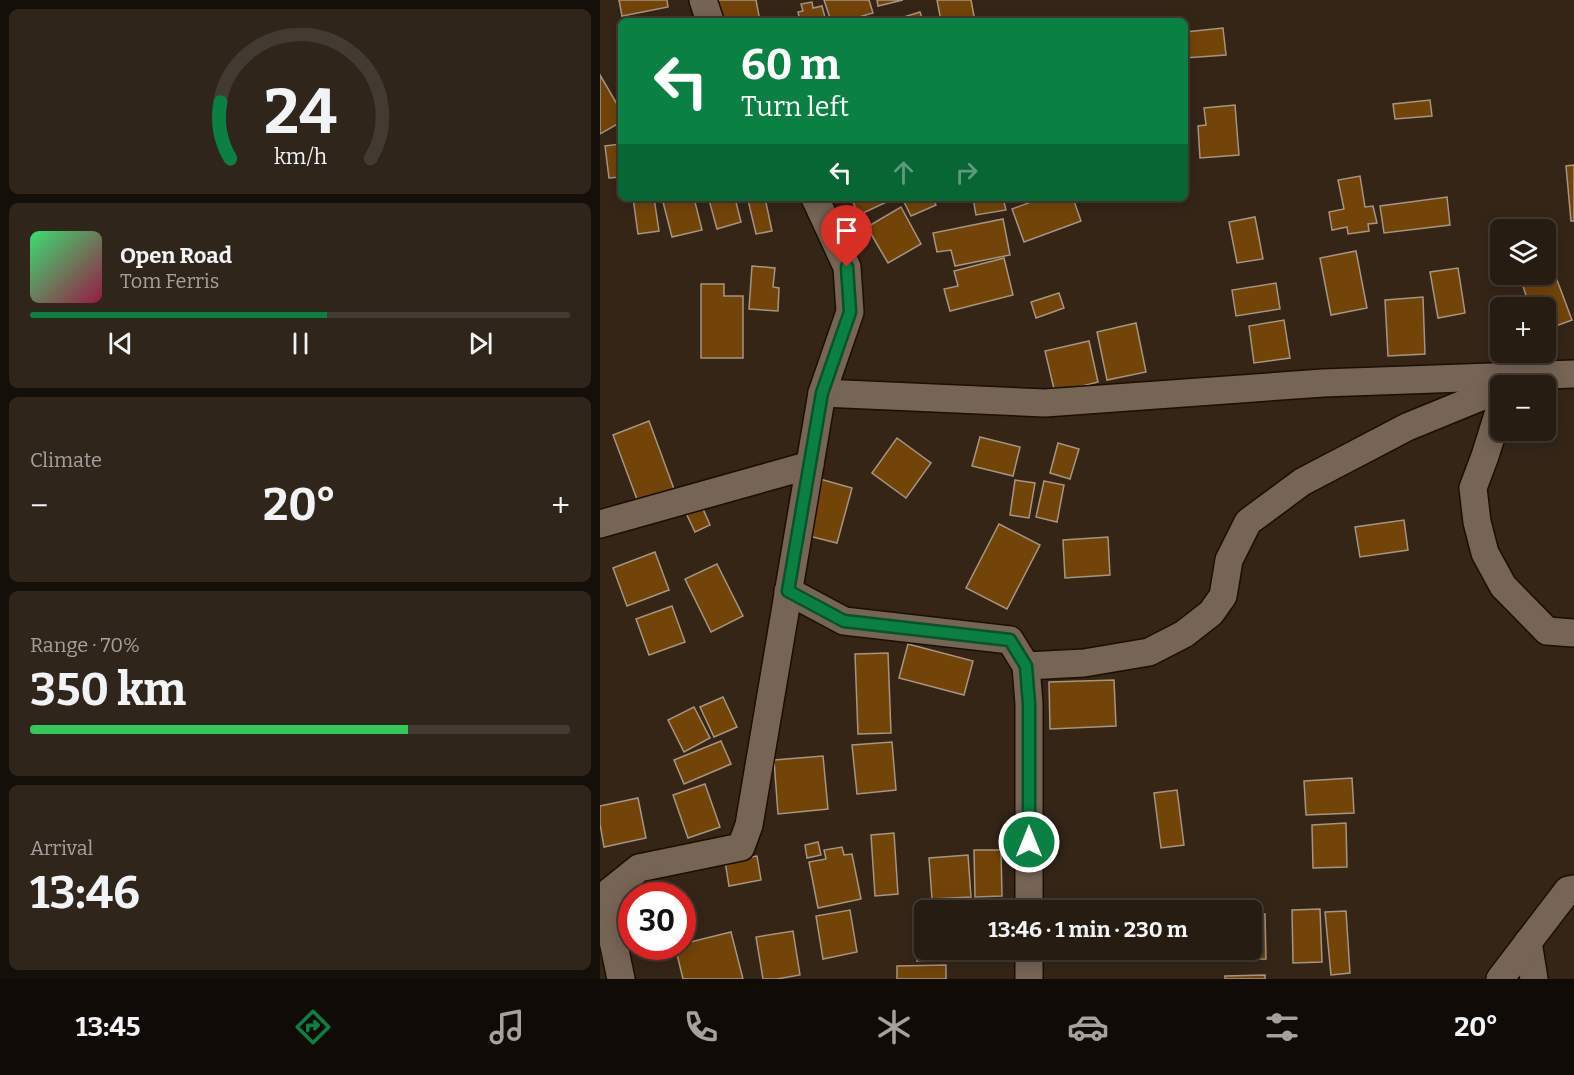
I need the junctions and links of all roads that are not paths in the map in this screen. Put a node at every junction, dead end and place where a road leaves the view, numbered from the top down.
1 (703, 0) edge
2 (709, 18) edge
3 (816, 201) edge
4 (1574, 374) edge
5 (1536, 375) edge
6 (1490, 377) edge
7 (822, 393) junction
8 (1490, 393) edge
9 (1490, 440) edge
10 (810, 465) junction
11 (600, 524) edge
12 (788, 591) junction
13 (1574, 633) edge
14 (1026, 666) junction
15 (604, 888) edge
16 (1574, 889) edge
17 (1029, 900) edge
18 (1528, 942) junction
19 (1029, 960) edge
20 (621, 979) edge
21 (1029, 979) edge
22 (1500, 979) edge
23 (1534, 979) edge

1 - 2 street
3 - 7 street
4 - 5 street
6 - 7 street
7 - 10 street
8 - 14 street
9 - 13 street
10 - 11 street
10 - 12 street
12 - 14 street
12 - 15 street
14 - 17 street
15 - 20 street
16 - 18 street
18 - 22 street
18 - 23 street
19 - 21 street

